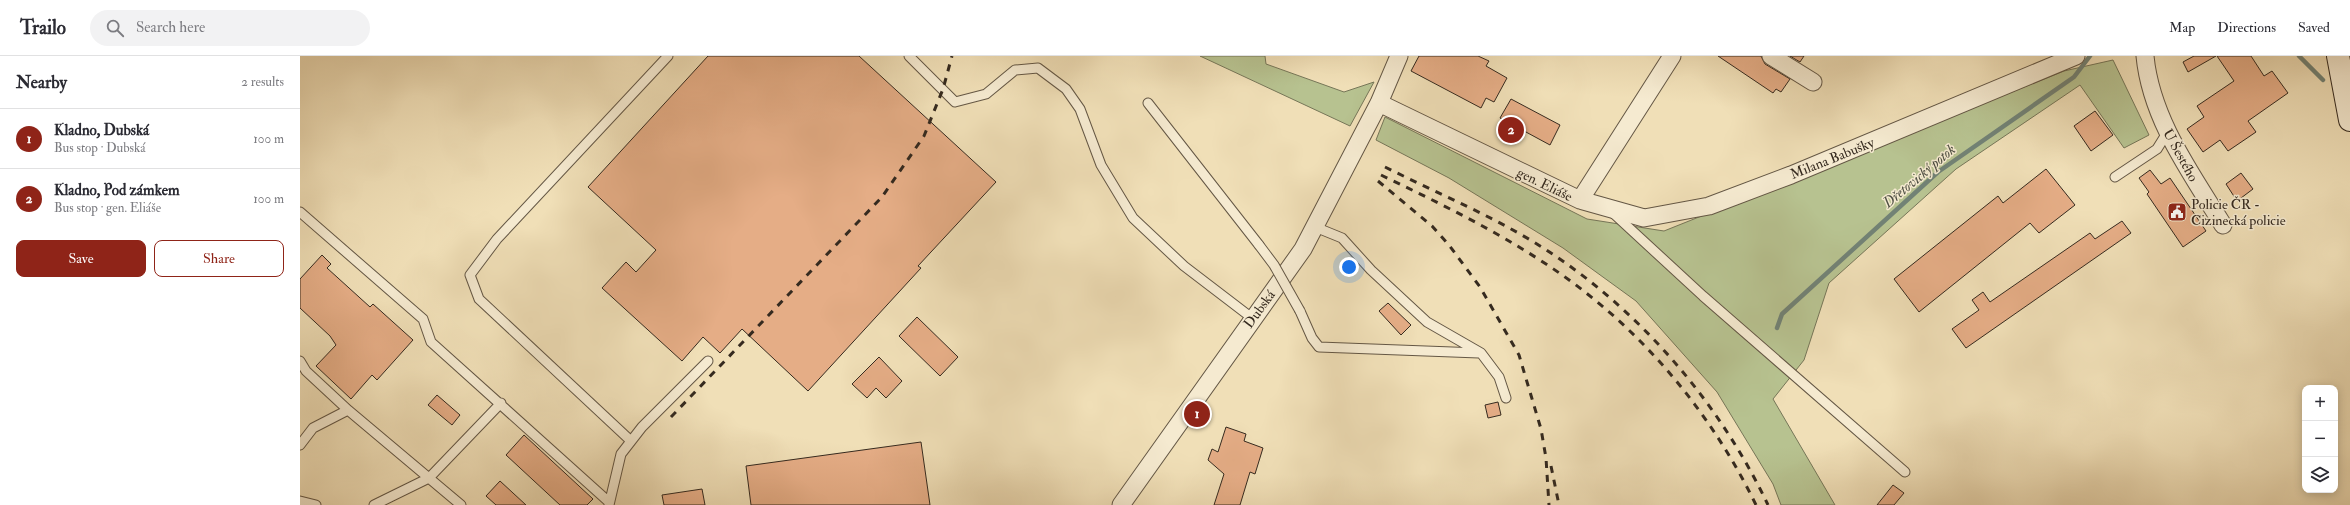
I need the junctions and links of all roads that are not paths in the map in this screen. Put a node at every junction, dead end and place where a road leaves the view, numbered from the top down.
1 (668, 56) edge
2 (909, 56) edge
3 (1399, 56) edge
4 (1672, 56) edge
5 (1772, 56) edge
6 (2076, 56) edge
7 (2145, 56) edge
8 (2338, 56) edge
9 (1814, 82) dead end
10 (1379, 102) junction
11 (1148, 104) dead end
12 (2350, 120) edge
13 (2167, 133) junction
14 (2115, 177) dead end
15 (1580, 200) junction
16 (1608, 208) junction
17 (300, 212) edge
18 (2223, 225) dead end
19 (1315, 227) junction
20 (1252, 318) junction
21 (1481, 353) junction
22 (300, 361) edge
23 (708, 361) dead end
24 (1506, 398) dead end
25 (501, 403) junction
26 (348, 410) junction
27 (631, 441) junction
28 (300, 444) edge
29 (1905, 472) dead end
30 (429, 478) junction
31 (300, 501) edge
32 (609, 504) edge
33 (316, 505) edge
34 (374, 505) edge
35 (461, 505) edge
36 (1121, 505) edge

1 - 27 lane
2 - 20 lane
3 - 10 street, Dubská
4 - 15 street, gen. Eliáše
5 - 9 street
6 - 16 street, Milana Babušky
7 - 13 street, U Šestého
8 - 12 main road
10 - 15 street, gen. Eliáše
10 - 19 street, Dubská
11 - 21 lane, bridge
13 - 14 lane
13 - 18 street, U Šestého
15 - 16 street, Milana Babušky
16 - 29 lane
17 - 25 lane
19 - 20 street, Dubská
19 - 21 lane
20 - 36 street, Dubská
21 - 24 lane
22 - 26 lane
23 - 27 lane
25 - 30 lane
25 - 32 lane
26 - 28 lane
26 - 30 lane
27 - 32 lane
30 - 34 lane
30 - 35 lane
31 - 33 lane

